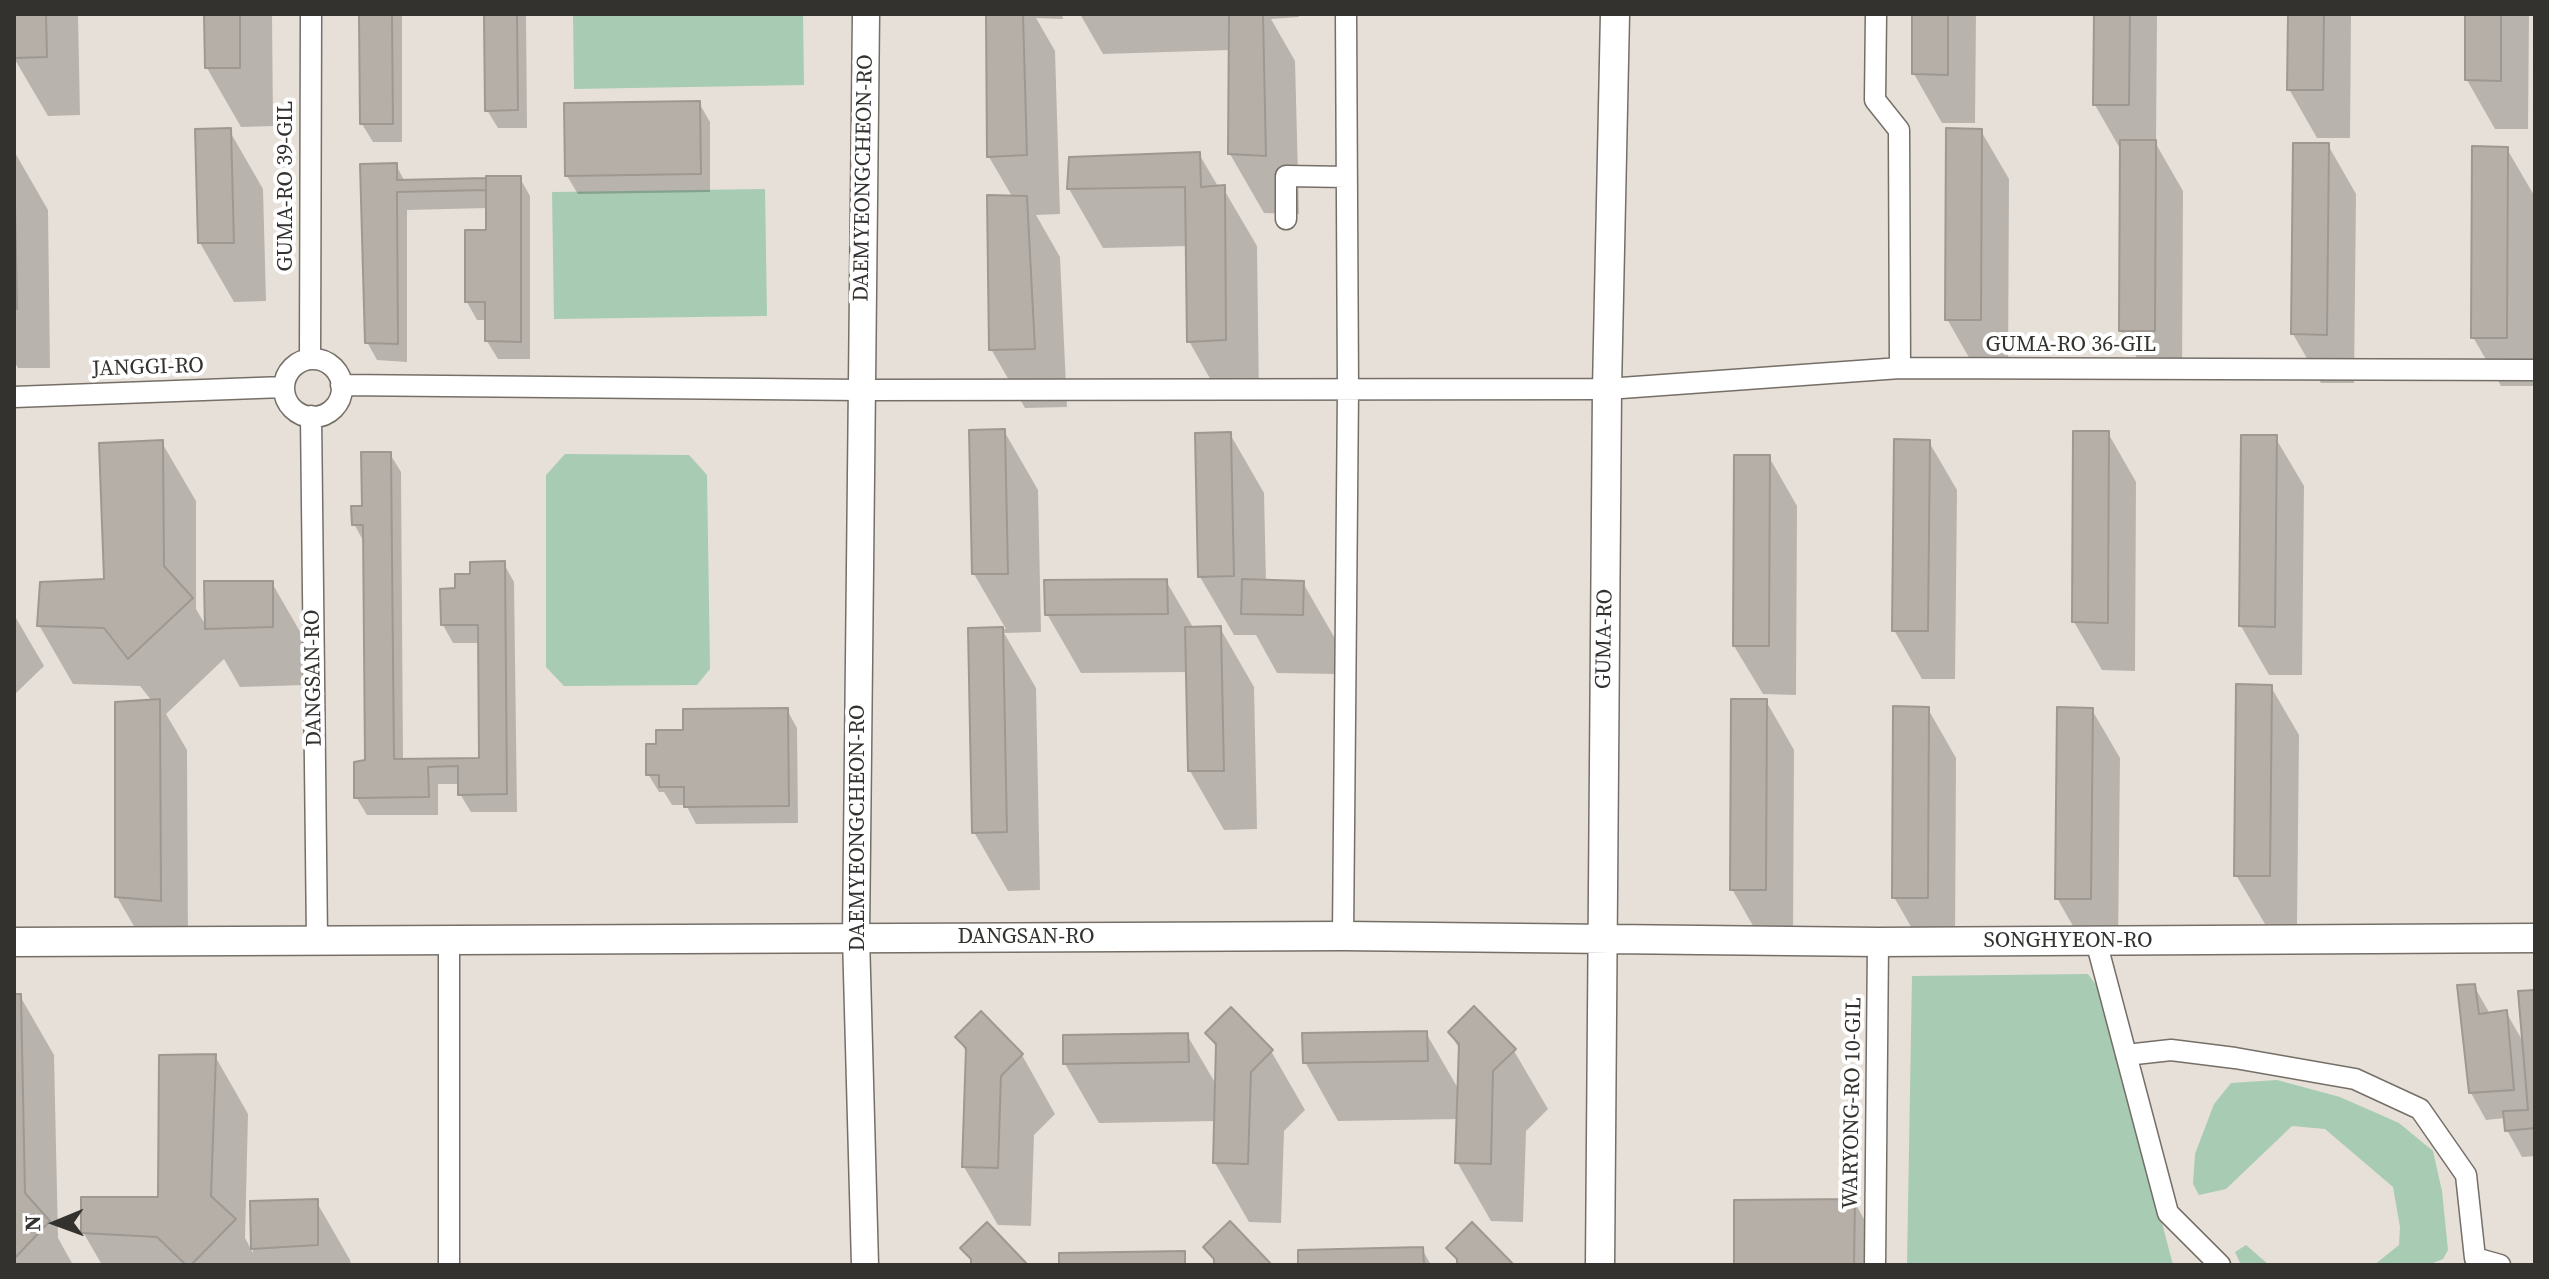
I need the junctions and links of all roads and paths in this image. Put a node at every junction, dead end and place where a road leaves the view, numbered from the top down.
1 (311, 14) edge
2 (866, 14) edge
3 (1346, 14) edge
4 (1615, 14) edge
5 (1876, 14) edge
6 (1347, 177) junction
7 (1286, 219) dead end
8 (310, 359) junction
9 (1900, 368) junction
10 (2535, 370) edge
11 (341, 385) junction
12 (284, 387) junction
13 (1607, 389) junction
14 (862, 390) junction
15 (1348, 390) junction
16 (14, 397) edge
17 (311, 416) junction
18 (1343, 936) junction
19 (856, 937) junction
20 (449, 938) junction
21 (2535, 938) edge
22 (317, 939) junction
23 (1602, 939) junction
24 (2096, 941) junction
25 (14, 942) edge
26 (1878, 942) junction
27 (2126, 1055) junction
28 (2475, 1258) junction
29 (449, 1265) edge
30 (865, 1265) edge
31 (1600, 1265) edge
32 (1875, 1265) edge
33 (2220, 1265) edge
34 (2455, 1265) edge
35 (2500, 1265) edge

1 - 8 street, GUMA-RO 39-GIL
2 - 14 street, DAEMYEONGCHEON-RO
3 - 6 street
4 - 13 main road, GUMA-RO
5 - 9 street
6 - 7 street
6 - 15 street
8 - 11 street
8 - 12 street
9 - 10 street, GUMA-RO 36-GIL
9 - 13 street, GUMA-RO 36-GIL
11 - 14 street
11 - 17 street
12 - 16 street, JANGGI-RO
12 - 17 street
13 - 15 street, GUMA-RO 36-GIL
13 - 23 main road, GUMA-RO
14 - 15 street, GUMA-RO 36-GIL
14 - 19 street, DAEMYEONGCHEON-RO
15 - 18 street
17 - 22 street, DANGSAN-RO
18 - 19 main road, DANGSAN-RO
18 - 23 main road, DANGSAN-RO
19 - 20 main road, DANGSAN-RO
19 - 30 street, DAEMYEONGCHEON-RO
20 - 22 main road, DANGSAN-RO
20 - 29 street
21 - 24 main road, SONGHYEON-RO
22 - 25 main road, DANGSAN-RO
23 - 26 main road, SONGHYEON-RO
23 - 31 main road, GUMA-RO
24 - 26 main road, SONGHYEON-RO
24 - 27 street
26 - 32 street, WARYONG-RO 10-GIL
27 - 28 street
27 - 33 street
28 - 34 street
28 - 35 street

